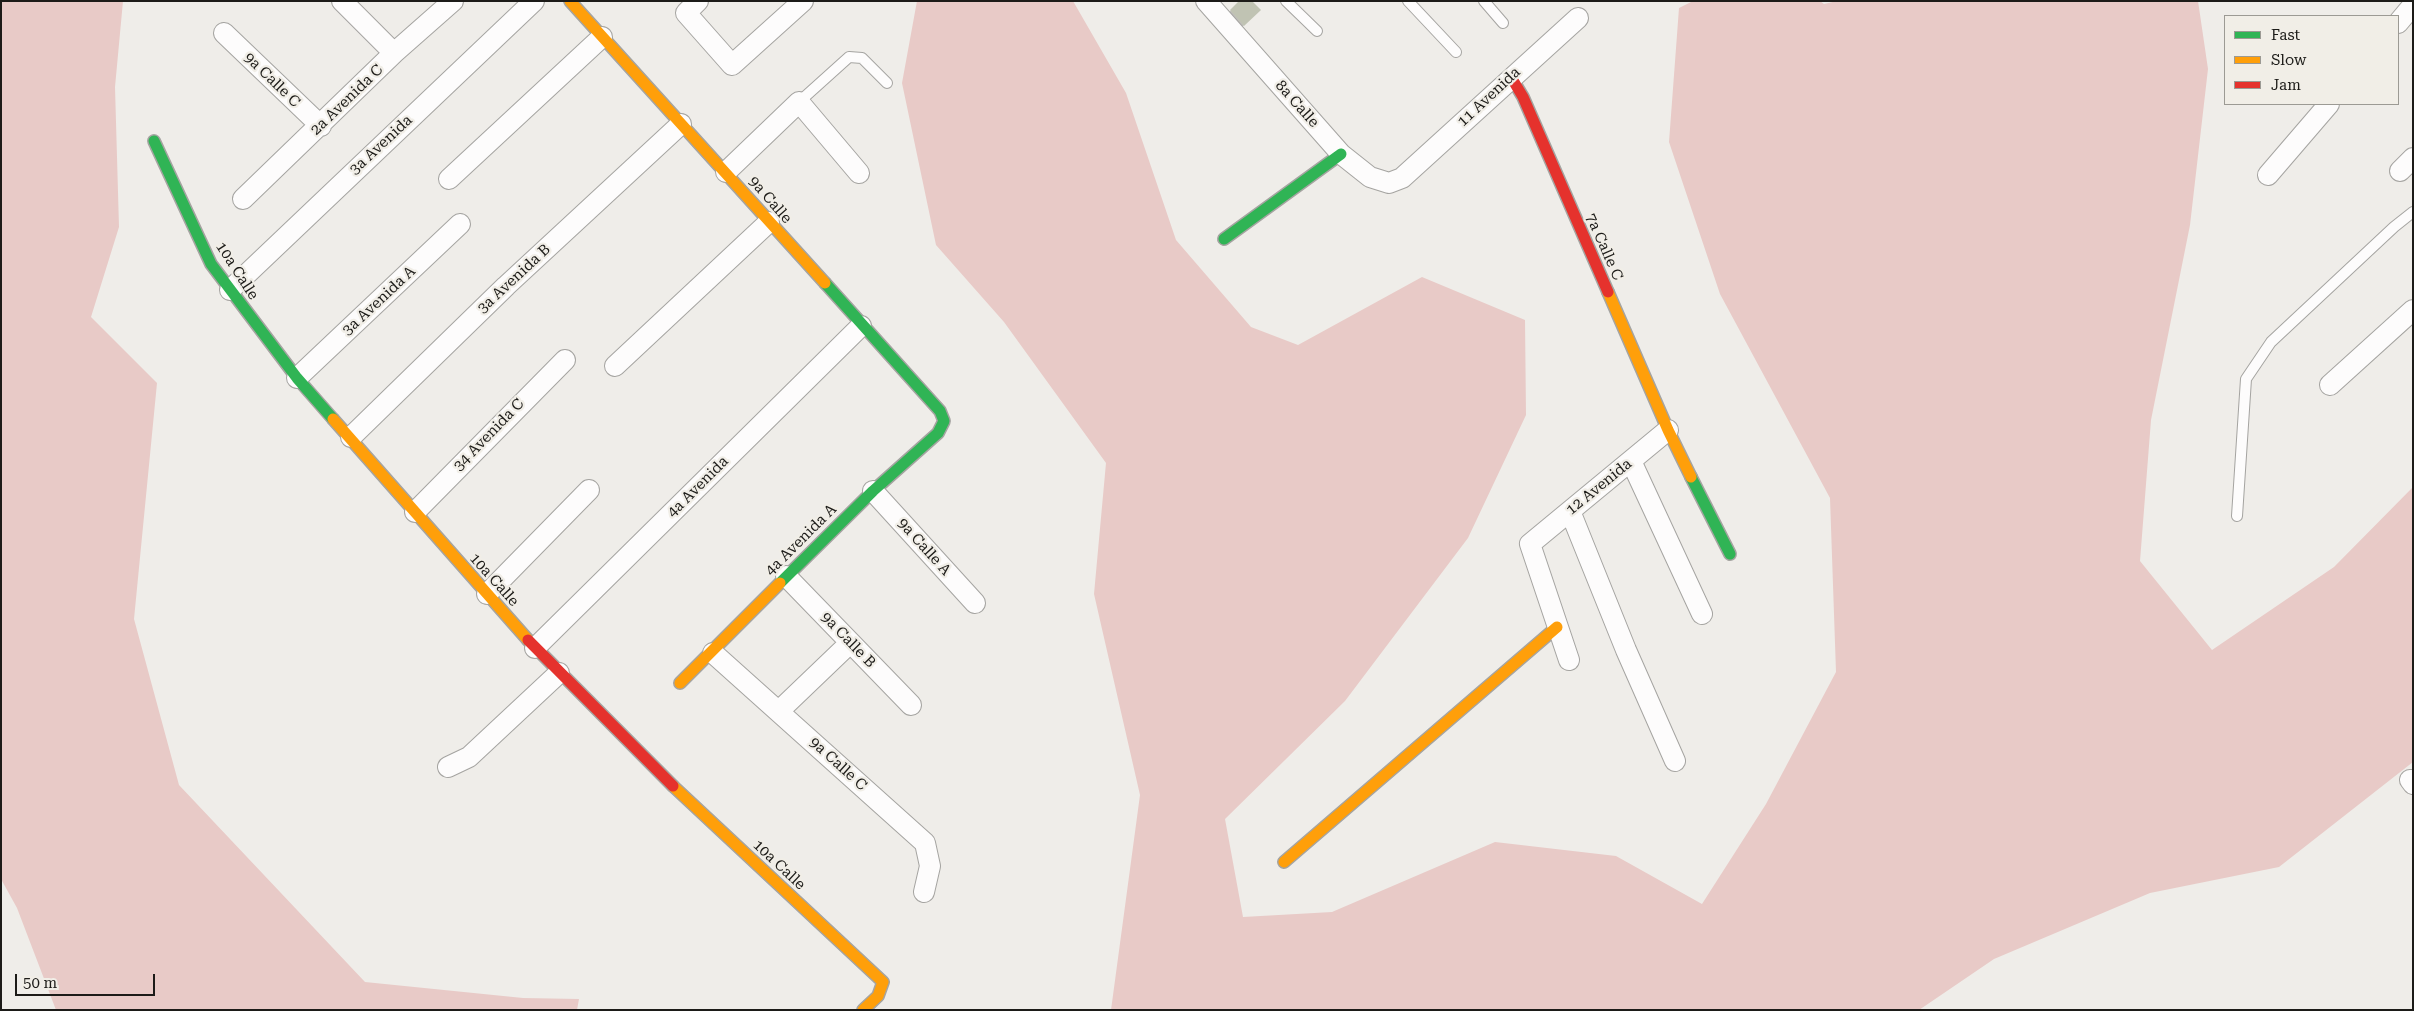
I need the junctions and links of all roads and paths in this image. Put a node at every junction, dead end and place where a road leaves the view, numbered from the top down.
1 (342, 1) edge
2 (453, 1) edge
3 (534, 1) edge
4 (570, 1) edge
5 (698, 1) edge
6 (803, 1) edge
7 (1286, 1) edge
8 (1408, 1) edge
9 (1484, 1) edge
10 (1216, 5) edge
11 (2413, 5) edge
12 (1578, 18) dead end
13 (2399, 22) edge
14 (1503, 23) dead end
15 (1317, 32) dead end
16 (224, 33) dead end
17 (602, 36) junction
18 (1456, 52) dead end
19 (394, 53) junction
20 (1511, 77) junction
21 (887, 83) dead end
22 (799, 102) junction
23 (2328, 105) edge
24 (681, 124) junction
25 (321, 126) junction
26 (154, 141) dead end
27 (1341, 154) junction
28 (726, 172) junction
29 (859, 173) dead end
30 (2268, 175) dead end
31 (1402, 178) joint
32 (449, 179) dead end
33 (243, 199) dead end
34 (2413, 212) edge
35 (768, 222) junction
36 (460, 224) dead end
37 (1224, 239) dead end
38 (230, 290) junction
39 (2413, 310) edge
40 (861, 326) junction
41 (565, 360) dead end
42 (615, 366) dead end
43 (297, 378) junction
44 (2330, 385) dead end
45 (944, 421) joint
46 (1668, 430) junction
47 (350, 437) junction
48 (1631, 461) junction
49 (589, 490) dead end
50 (873, 491) junction
51 (1570, 511) junction
52 (415, 512) junction
53 (2237, 516) dead end
54 (1730, 554) dead end
55 (786, 576) junction
56 (487, 594) junction
57 (975, 603) dead end
58 (1702, 614) dead end
59 (1557, 627) junction
60 (850, 643) junction
61 (535, 648) junction
62 (713, 653) junction
63 (1569, 660) dead end
64 (559, 673) junction
65 (680, 683) dead end
66 (911, 704) dead end
67 (779, 711) junction
68 (1675, 761) dead end
69 (448, 767) dead end
70 (1284, 862) dead end
71 (924, 892) dead end
72 (864, 1010) edge

1 - 19 street
2 - 19 street, 2a Avenida C
3 - 38 street, 3a Avenida
4 - 17 street, 9a Calle
5 - 6 street
7 - 15 lane
8 - 18 lane
9 - 14 lane
10 - 27 street, 8a Calle
11 - 13 street
12 - 20 street, 11 Avenida
16 - 25 street, 9a Calle C
17 - 24 street, 9a Calle
17 - 32 street
19 - 25 street, 2a Avenida C
20 - 31 street, 11 Avenida
20 - 46 street, 7a Calle C
21 - 22 lane
22 - 28 street
22 - 29 street
23 - 30 street
24 - 28 street, 9a Calle
24 - 47 street, 3a Avenida B
25 - 33 street, 2a Avenida C
26 - 38 street, 10a Calle
27 - 31 street, 8a Calle
27 - 37 street
28 - 35 street, 9a Calle
34 - 53 lane
35 - 40 street, 9a Calle
35 - 42 street
36 - 43 street, 3a Avenida A
38 - 43 street, 10a Calle
39 - 44 street
40 - 45 street, 9a Calle
40 - 61 street, 4a Avenida
41 - 52 street, 34 Avenida C
43 - 47 street, 10a Calle
45 - 50 street, 4a Avenida A
46 - 48 street, 12 Avenida
46 - 54 street, 7a Calle C
47 - 52 street, 10a Calle
48 - 51 street, 12 Avenida
48 - 58 street
49 - 56 street
50 - 55 street, 4a Avenida A
50 - 57 street, 9a Calle A
51 - 59 street, 12 Avenida
51 - 68 street
52 - 56 street, 10a Calle
55 - 60 street, 9a Calle B
55 - 62 street, 4a Avenida A
56 - 61 street, 10a Calle
59 - 63 street
59 - 70 street
60 - 66 street, 9a Calle B
60 - 67 street
61 - 64 street, 10a Calle
62 - 65 street, 4a Avenida A
62 - 67 street, 9a Calle C
64 - 69 street
64 - 72 street, 10a Calle
67 - 71 street, 9a Calle C

